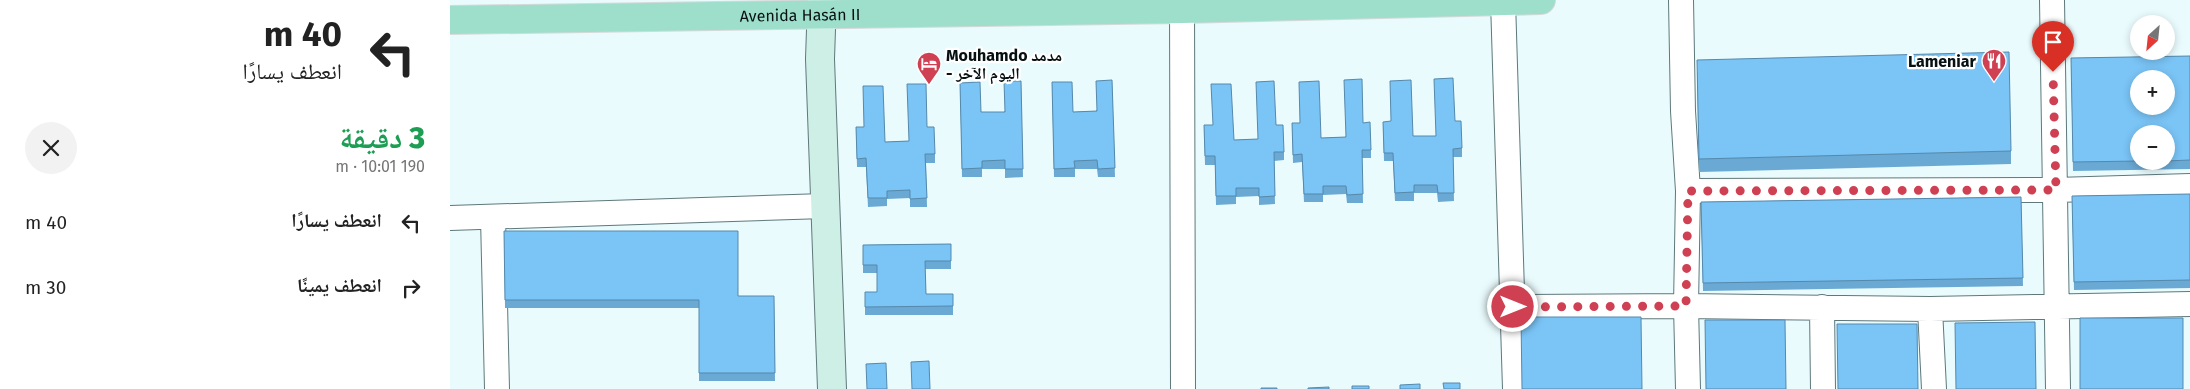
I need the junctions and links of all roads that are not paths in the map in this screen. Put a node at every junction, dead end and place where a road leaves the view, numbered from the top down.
1 (1541, 0) edge
2 (1681, 0) edge
3 (2052, 0) edge
4 (1503, 1) edge
5 (1182, 5) edge
6 (822, 7) edge
7 (450, 20) edge
8 (2190, 186) edge
9 (2056, 190) junction
10 (1688, 191) junction
11 (824, 206) junction
12 (493, 217) junction
13 (450, 218) edge
14 (2190, 304) edge
15 (1686, 306) junction
16 (2057, 306) junction
17 (1513, 307) junction
18 (1822, 307) junction
19 (1930, 310) junction
20 (497, 389) edge
21 (832, 389) edge
22 (1183, 389) edge
23 (1515, 389) edge
24 (1688, 389) edge
25 (1823, 389) edge
26 (1934, 389) edge
27 (2058, 389) edge

1 - 4 main road, Avenida Hasán II
2 - 10 street
3 - 9 street
4 - 5 main road, Avenida Hasán II
4 - 17 street
5 - 6 main road, Avenida Hasán II
5 - 22 street
6 - 7 main road, Avenida Hasán II
6 - 11 street
8 - 9 street
9 - 10 street
9 - 16 street
10 - 15 street
11 - 12 street
11 - 21 street
12 - 13 street
12 - 20 street
14 - 16 street
15 - 17 street
15 - 18 street
15 - 24 street
16 - 19 street
16 - 27 street
17 - 23 street
18 - 19 street
18 - 25 street
19 - 26 street

